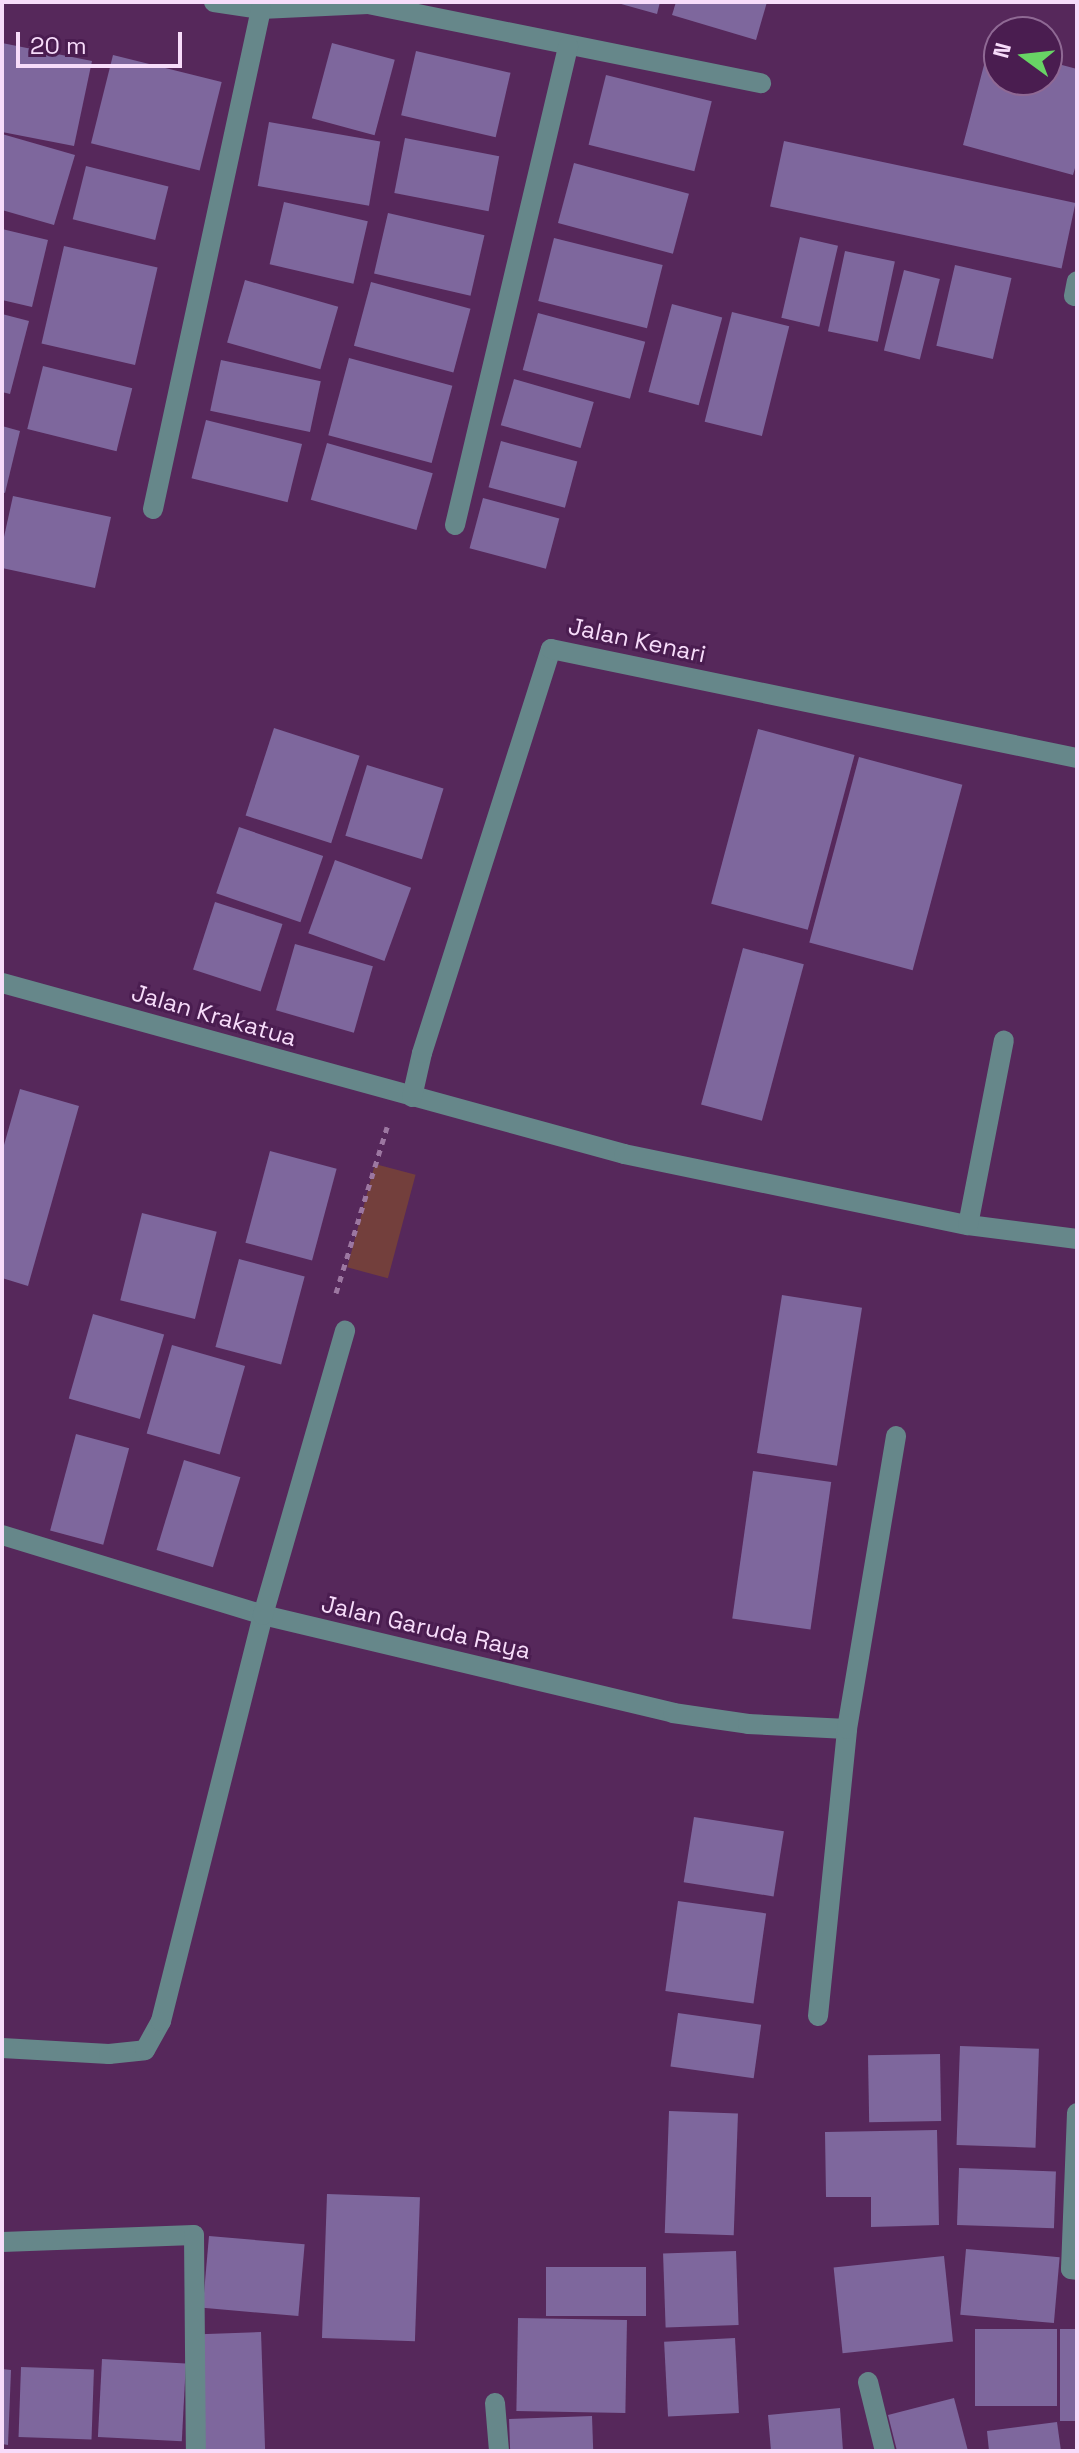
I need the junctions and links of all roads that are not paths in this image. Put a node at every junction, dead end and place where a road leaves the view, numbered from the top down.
1 (214, 2) edge
2 (261, 9) junction
3 (568, 46) junction
4 (761, 83) dead end
5 (153, 509) dead end
6 (455, 525) dead end
7 (1077, 758) edge
8 (2, 983) edge
9 (1004, 1040) dead end
10 (412, 1097) junction
11 (968, 1225) junction
12 (1077, 1239) edge
13 (345, 1331) road end
14 (896, 1436) dead end
15 (2, 1535) edge
16 (263, 1615) junction
17 (847, 1729) junction
18 (818, 2016) dead end
19 (2, 2048) edge
20 (1077, 2113) edge
21 (2, 2242) edge
22 (1077, 2270) edge
23 (868, 2382) dead end
24 (495, 2403) dead end
25 (196, 2451) edge
26 (499, 2451) edge
27 (885, 2451) edge

1 - 2 street
2 - 3 street
2 - 5 street
3 - 4 street
3 - 6 street
7 - 10 street, Jalan Kenari
8 - 10 street, Jalan Krakatua
9 - 11 street
10 - 11 street, Jalan Krakatua
11 - 12 street, Jalan Krakatua
13 - 16 street
14 - 17 street
15 - 16 street, Jalan Garuda Raya
16 - 17 street, Jalan Garuda Raya
16 - 19 street
17 - 18 street
20 - 22 street
21 - 25 street
23 - 27 street
24 - 26 street

